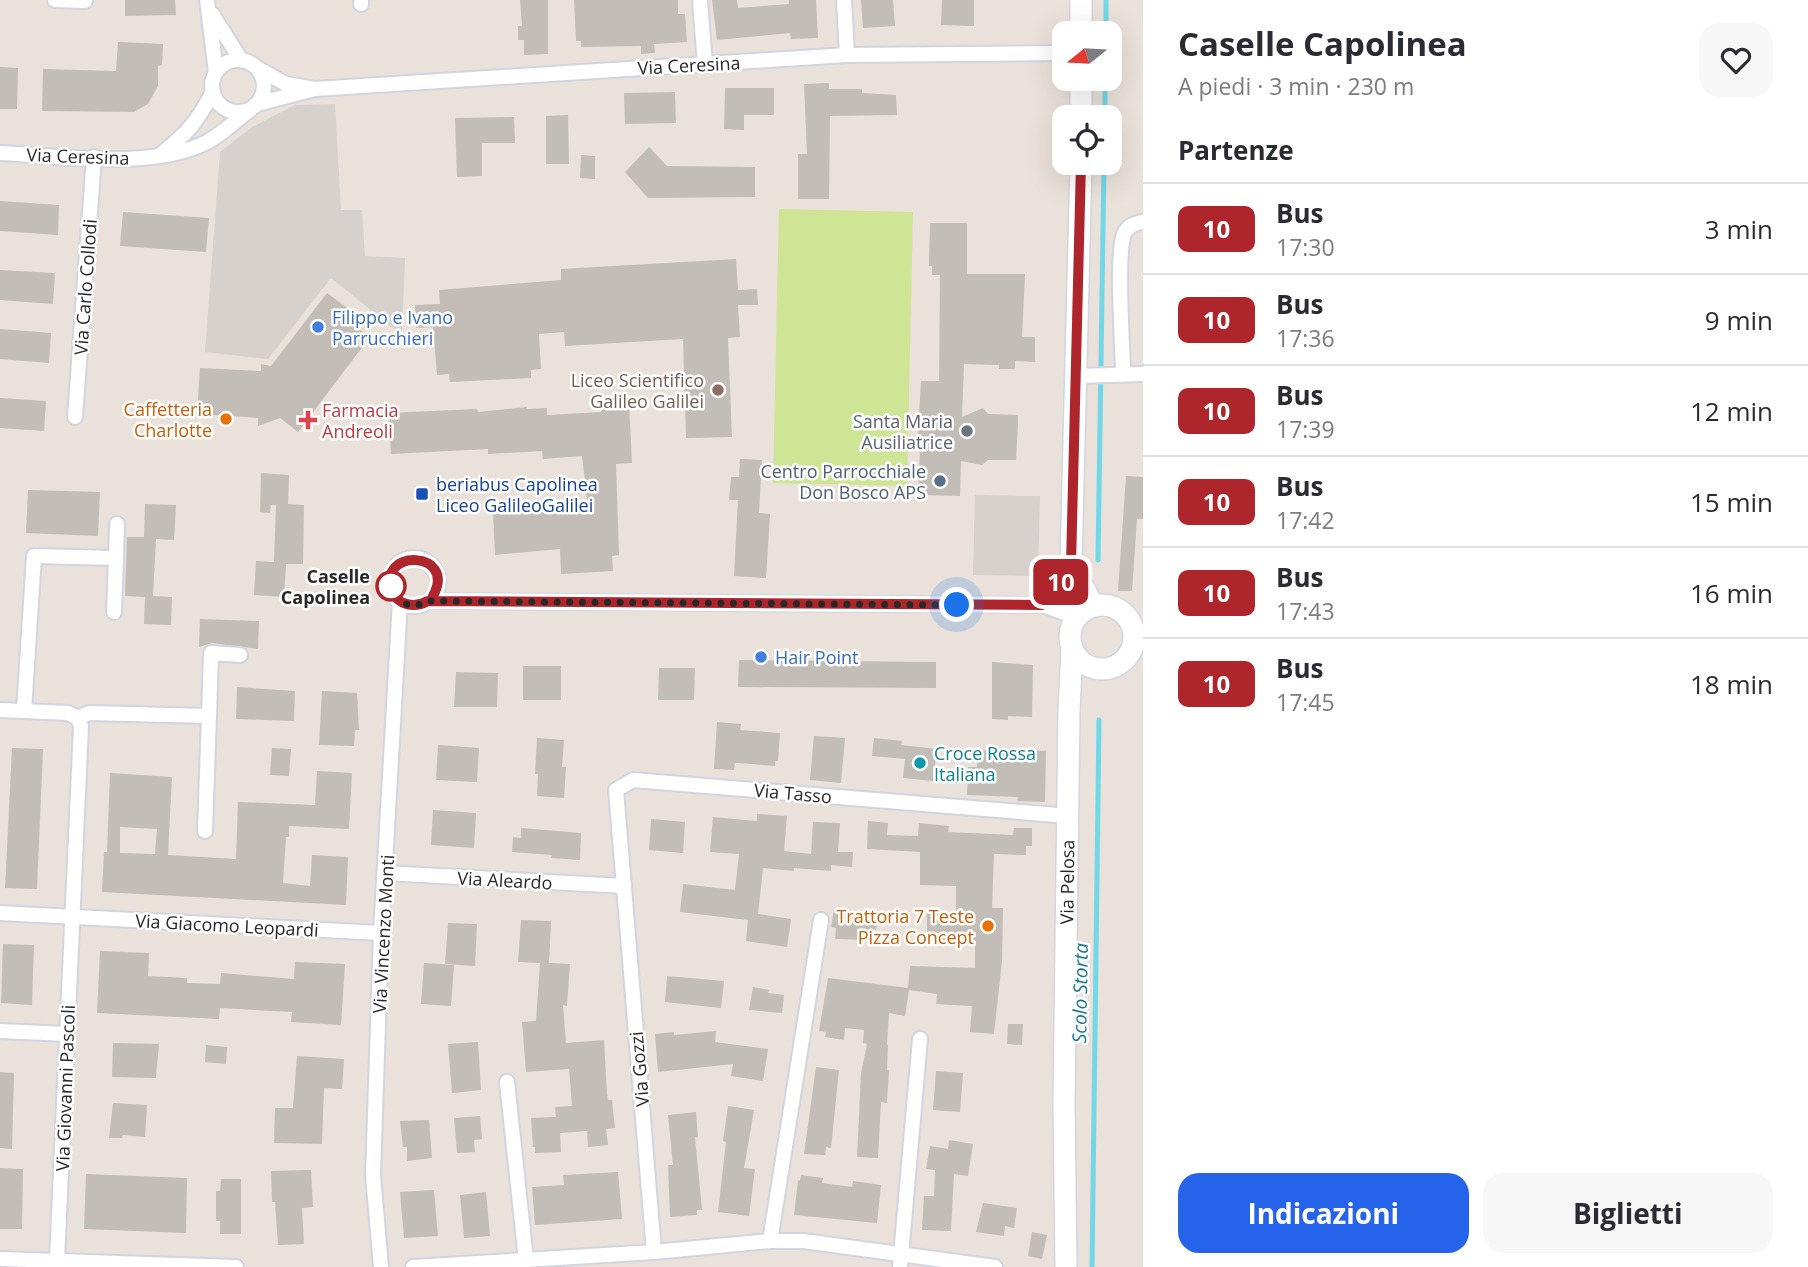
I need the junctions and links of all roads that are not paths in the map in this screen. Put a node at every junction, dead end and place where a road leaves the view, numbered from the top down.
1 (55, 0) edge
2 (700, 0) edge
3 (844, 0) edge
4 (1081, 0) edge
5 (86, 1) edge
6 (207, 2) edge
7 (1081, 21) edge
8 (1052, 52) edge
9 (847, 55) junction
10 (241, 60) junction
11 (705, 65) junction
12 (258, 69) junction
13 (216, 72) junction
14 (315, 89) junction
15 (213, 92) junction
16 (253, 107) junction
17 (0, 153) edge
18 (94, 157) junction
19 (156, 158) junction
20 (1082, 175) edge
21 (1143, 222) edge
22 (1143, 373) edge
23 (1123, 374) junction
24 (1093, 375) junction
25 (75, 417) dead end
26 (117, 524) dead end
27 (116, 558) junction
28 (1071, 564) junction
29 (437, 576) junction
30 (400, 601) junction
31 (428, 601) junction
32 (459, 602) junction
33 (1042, 605) junction
34 (1133, 609) edge
35 (114, 612) dead end
36 (1085, 612) junction
37 (1139, 637) edge
38 (1072, 650) junction
39 (240, 654) dead end
40 (1103, 670) junction
41 (1069, 706) junction
42 (0, 710) edge
43 (24, 711) junction
44 (209, 716) junction
45 (78, 718) junction
46 (1069, 816) junction
47 (205, 831) dead end
48 (386, 873) junction
49 (624, 887) junction
50 (0, 913) edge
51 (72, 916) junction
52 (821, 920) dead end
53 (381, 933) junction
54 (0, 1031) edge
55 (67, 1034) junction
56 (920, 1040) dead end
57 (507, 1082) dead end
58 (770, 1241) junction
59 (654, 1252) junction
60 (0, 1259) edge
61 (526, 1260) junction
62 (57, 1261) junction
63 (901, 1261) edge
64 (236, 1267) edge
65 (381, 1267) edge
66 (413, 1267) edge
67 (995, 1267) edge
68 (1066, 1267) edge

1 - 5 street
2 - 11 street
3 - 9 street
4 - 7 main road
6 - 10 street
6 - 13 street
8 - 9 street, Via Ceresina
9 - 11 street, Via Ceresina
10 - 12 street, Via Ceresina
10 - 13 street
11 - 14 street, Via Ceresina
12 - 14 street, Via Ceresina
12 - 16 street
13 - 15 street
14 - 16 street, Via Ceresina
15 - 16 street, Via Ceresina
15 - 19 street
16 - 19 street, Via Ceresina
17 - 18 street, Via Ceresina
18 - 19 street, Via Ceresina
18 - 25 street, Via Carlo Collodi
20 - 24 main road
21 - 23 street
22 - 23 street
23 - 24 street
24 - 28 main road
26 - 27 street
27 - 35 street
27 - 43 street
28 - 33 street
28 - 36 main road
29 - 30 street
29 - 31 street
29 - 32 street
30 - 31 street
30 - 48 street, Via Vincenzo Monti
31 - 32 street
32 - 33 street
33 - 36 street
34 - 36 main road
34 - 37 main road
36 - 38 main road
37 - 40 main road
38 - 40 main road
38 - 41 main road, Via Pelosa
39 - 44 street
40 - 41 main road
41 - 46 main road, Via Pelosa
42 - 43 street
43 - 45 street
44 - 45 street
44 - 47 street
45 - 51 street, Via Giovanni Pascoli
46 - 49 street, Via Tasso
46 - 68 main road, Via Pelosa
48 - 49 street, Via Aleardo
48 - 53 street, Via Vincenzo Monti
49 - 59 street, Via Gozzi
50 - 51 street
51 - 53 street, Via Giacomo Leopardi
51 - 55 street, Via Giovanni Pascoli
52 - 58 street
53 - 65 street, Via Vincenzo Monti
54 - 55 street
55 - 62 street, Via Giovanni Pascoli
56 - 63 street
57 - 61 street
58 - 59 street
58 - 63 street
59 - 61 street
60 - 62 street
61 - 66 street
62 - 64 street
63 - 67 street

